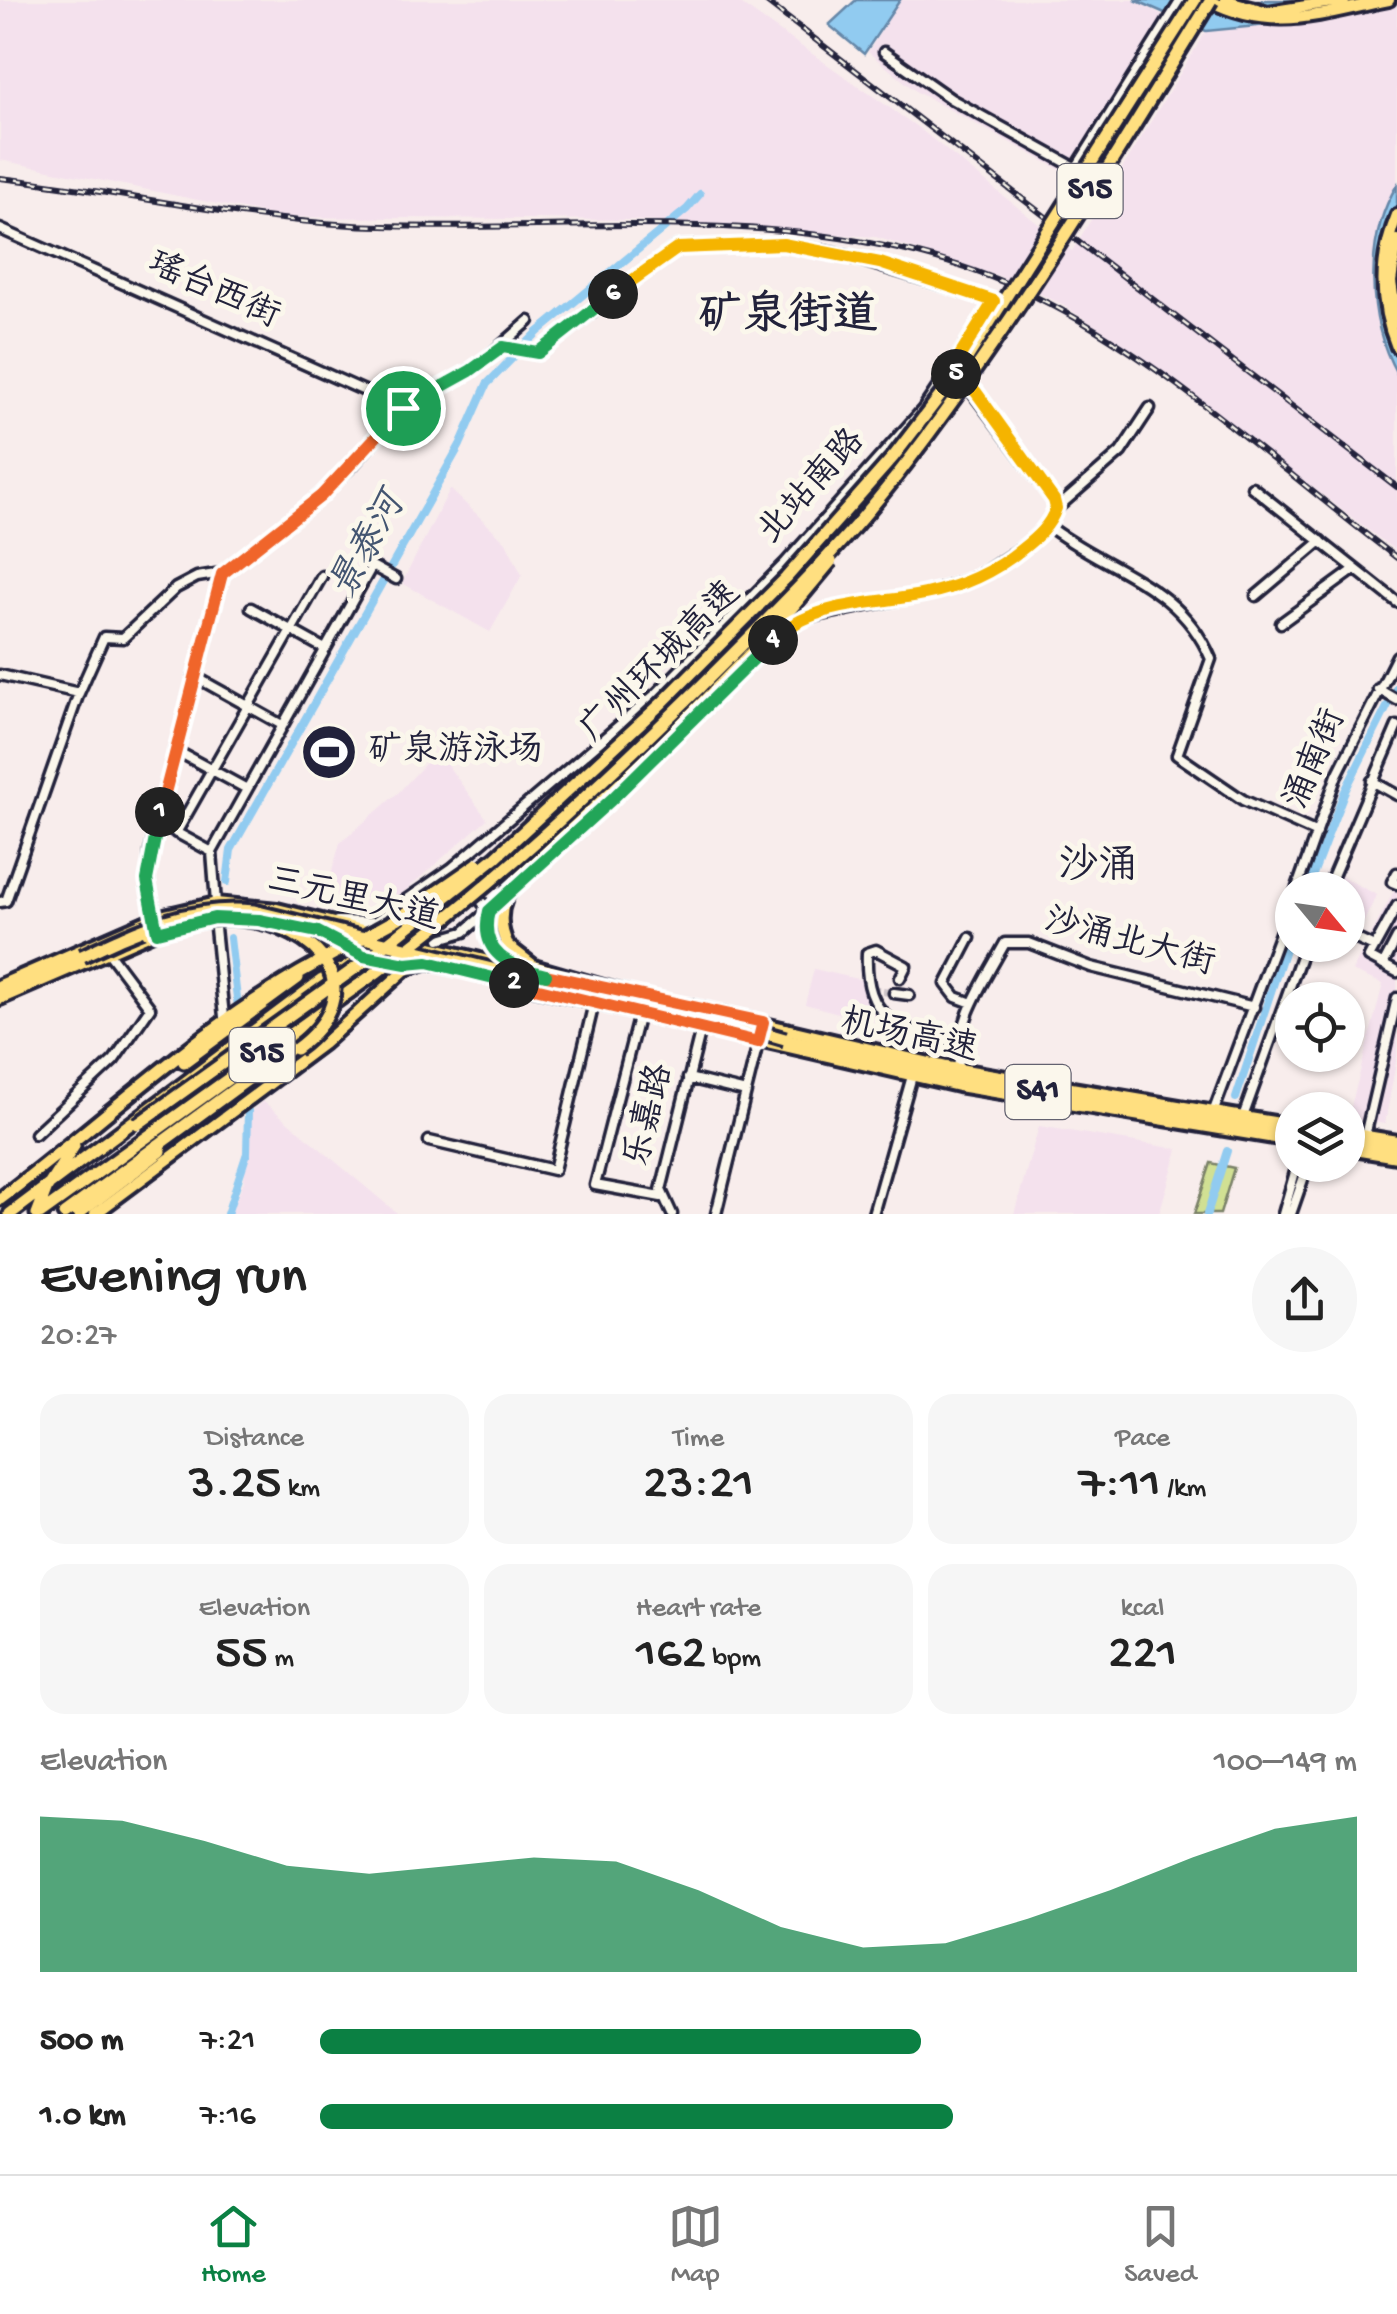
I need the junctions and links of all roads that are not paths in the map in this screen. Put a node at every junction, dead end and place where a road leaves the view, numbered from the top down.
1 (1181, 0) edge
2 (1195, 0) edge
3 (1210, 0) edge
4 (1225, 0) edge
5 (1238, 0) edge
6 (1345, 0) edge
7 (1389, 0) edge
8 (1260, 12) junction
9 (884, 52) dead end
10 (1397, 215) edge
11 (0, 229) edge
12 (1397, 240) edge
13 (530, 322) dead end
14 (1397, 322) edge
15 (503, 347) junction
16 (1397, 347) edge
17 (951, 370) junction
18 (403, 408) junction
19 (1150, 408) dead end
20 (891, 483) junction
21 (1252, 487) dead end
22 (1056, 508) junction
23 (1048, 526) junction
24 (1321, 540) junction
25 (1356, 568) junction
26 (222, 574) junction
27 (322, 576) dead end
28 (396, 580) dead end
29 (1256, 596) dead end
30 (1397, 602) edge
31 (251, 608) dead end
32 (1281, 623) dead end
33 (290, 630) junction
34 (325, 649) junction
35 (1397, 656) edge
36 (0, 675) edge
37 (194, 676) junction
38 (1378, 689) junction
39 (80, 693) junction
40 (1397, 700) edge
41 (247, 705) junction
42 (282, 726) junction
43 (1397, 726) edge
44 (176, 750) junction
45 (211, 769) junction
46 (1372, 781) junction
47 (247, 790) junction
48 (1397, 795) edge
49 (556, 804) junction
50 (157, 822) junction
51 (176, 832) junction
52 (1316, 834) junction
53 (212, 852) junction
54 (453, 867) junction
55 (1302, 872) edge
56 (1334, 872) edge
57 (1397, 873) edge
58 (1397, 884) edge
59 (0, 902) edge
60 (216, 904) junction
61 (1397, 906) edge
62 (489, 911) junction
63 (156, 916) junction
64 (214, 918) junction
65 (327, 921) junction
66 (374, 922) junction
67 (157, 932) junction
68 (970, 938) dead end
69 (1397, 938) edge
70 (440, 940) junction
71 (1365, 944) edge
72 (1275, 948) edge
73 (1374, 948) junction
74 (108, 952) junction
75 (82, 956) junction
76 (470, 956) junction
77 (317, 962) junction
78 (428, 962) junction
79 (1299, 962) edge
80 (1383, 964) junction
81 (517, 968) junction
82 (377, 972) junction
83 (1397, 972) edge
84 (900, 978) dead end
85 (578, 990) junction
86 (0, 992) edge
87 (894, 993) tunnel mouth
88 (909, 995) dead end
89 (1397, 998) edge
90 (972, 1003) junction
91 (594, 1004) junction
92 (1254, 1007) junction
93 (639, 1014) junction
94 (224, 1017) dead end
95 (763, 1022) junction
96 (700, 1029) junction
97 (785, 1038) junction
98 (758, 1042) junction
99 (959, 1043) junction
100 (959, 1069) junction
101 (912, 1076) junction
102 (688, 1078) junction
103 (746, 1092) junction
104 (1214, 1112) junction
105 (1244, 1117) junction
106 (1275, 1122) edge
107 (35, 1134) dead end
108 (1275, 1135) edge
109 (1275, 1136) edge
110 (1365, 1136) joint
111 (429, 1141) dead end
112 (1397, 1141) edge
113 (1365, 1146) edge
114 (1365, 1149) edge
115 (1397, 1149) edge
116 (1397, 1157) edge
117 (1292, 1182) edge
118 (1302, 1182) edge
119 (661, 1198) junction
120 (0, 1199) edge
121 (10, 1214) edge
122 (38, 1214) edge
123 (64, 1214) edge
124 (78, 1214) edge
125 (95, 1214) edge
126 (672, 1214) edge
127 (716, 1214) edge
128 (873, 1214) edge
129 (1283, 1214) edge
130 (1291, 1214) edge

1 - 9 street
2 - 49 highway, 广州环城高速 / S15, bridge
3 - 7 main road
3 - 20 highway, 广州环城高速 / S15, bridge
4 - 8 main road
5 - 8 street
6 - 8 main road
10 - 16 main road
11 - 18 street, 瑶台西街
12 - 14 main road
13 - 15 street
15 - 17 street, 北站南路
15 - 18 street
17 - 22 street
17 - 54 street, 北站南路
18 - 26 street
19 - 22 street
20 - 82 highway, 广州环城高速 / S15, bridge
20 - 97 highway, bridge
21 - 24 street
22 - 23 street
23 - 52 street
23 - 62 street
24 - 25 street
24 - 29 street
25 - 30 street
25 - 32 street
26 - 37 street
26 - 39 street
27 - 33 street
28 - 34 street
31 - 33 street
33 - 34 street
33 - 41 street
34 - 42 street
35 - 38 street, 涌南街
36 - 39 street
37 - 41 street
37 - 44 street
38 - 40 street
38 - 52 street, 涌南街
39 - 59 street
41 - 42 street
41 - 45 street
42 - 47 street
43 - 46 street
44 - 45 street
44 - 50 street
45 - 47 street
45 - 51 street
46 - 48 street
46 - 56 street
47 - 53 street
49 - 77 highway, bridge
49 - 121 highway, 广州环城高速 / S15, bridge
50 - 51 street
50 - 63 street
51 - 53 street
52 - 55 street, 涌南街
53 - 60 street
54 - 62 street
54 - 66 street, 北站南路
57 - 58 street
60 - 63 main road, 三元里大道
60 - 65 main road, 三元里大道
61 - 73 street
62 - 70 street
62 - 81 street
63 - 67 street
63 - 86 main road, 三元里大道
64 - 67 main road, 三元里大道
64 - 78 main road, 三元里大道
64 - 94 street
65 - 66 street
65 - 76 main road, 三元里大道
66 - 70 street
67 - 74 main road, 三元里大道
68 - 90 street
69 - 80 street
70 - 76 street
71 - 73 street
72 - 92 street
73 - 80 street
74 - 86 main road, 三元里大道
74 - 107 street
75 - 85 highway, bridge
75 - 86 highway
75 - 124 highway, bridge
76 - 81 main road, 三元里大道
77 - 120 highway
77 - 122 highway
78 - 91 main road, 三元里大道
78 - 125 main road
79 - 105 street
80 - 83 street
81 - 95 main road, 三元里大道
82 - 122 highway, 广州环城高速 / S15, bridge
82 - 123 highway, bridge
84 - 99 street
85 - 97 highway, 机场高速 / S41, bridge
85 - 121 highway, bridge
87 - 88 street
89 - 110 street
90 - 92 street, 沙涌北大街
90 - 99 street, 沙涌北大街
91 - 93 main road, 三元里大道
91 - 111 street
92 - 104 street
93 - 96 main road, 三元里大道
93 - 119 street
95 - 97 main road, 三元里大道
95 - 98 street
96 - 98 main road, 三元里大道
96 - 102 street, 乐嘉路
97 - 98 main road, 三元里大道
97 - 100 main road, 三元里大道
97 - 101 main road, 三元里大道
97 - 108 highway, 机场高速 / S41
98 - 103 street
99 - 100 street, 沙涌北大街
100 - 104 main road, 三元里大道
101 - 109 main road, 三元里大道
101 - 128 street
102 - 103 street
102 - 119 street, 乐嘉路
103 - 127 street
104 - 105 main road, 三元里大道
105 - 106 main road, 三元里大道
110 - 112 main road
113 - 115 highway
114 - 116 main road
117 - 129 street
118 - 130 street
119 - 126 street, 乐嘉路

